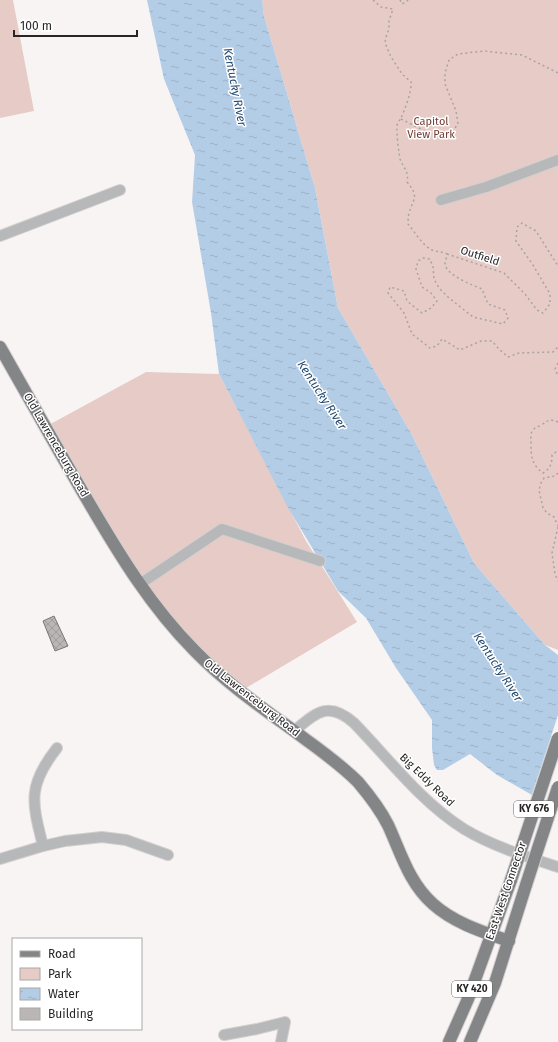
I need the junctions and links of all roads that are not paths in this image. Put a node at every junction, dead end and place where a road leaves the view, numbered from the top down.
1 (558, 160) edge
2 (120, 190) dead end
3 (441, 200) dead end
4 (0, 236) edge
5 (0, 347) edge
6 (320, 561) dead end
7 (140, 584) junction
8 (294, 730) junction
9 (558, 738) edge
10 (57, 748) dead end
11 (558, 787) edge
12 (43, 846) junction
13 (168, 855) dead end
14 (0, 859) edge
15 (558, 867) edge
16 (491, 934) junction
17 (509, 941) junction
18 (224, 1035) dead end
19 (281, 1042) edge
20 (449, 1042) edge
21 (470, 1042) edge

1 - 3 street
2 - 4 street
5 - 7 main road, Old Lawrenceburg Road
6 - 7 street
7 - 8 main road, Old Lawrenceburg Road
8 - 15 street, Big Eddy Road
8 - 16 main road, Old Lawrenceburg Road
9 - 16 main road, East-West Connector / KY 676, bridge
10 - 12 street
11 - 17 main road, East-West Connector / KY 676, bridge
12 - 13 street
12 - 14 street
16 - 17 main road, Old Lawrenceburg Road
16 - 20 main road, East-West Connector / KY 420
17 - 21 main road, East-West Connector / KY 420
18 - 19 street

